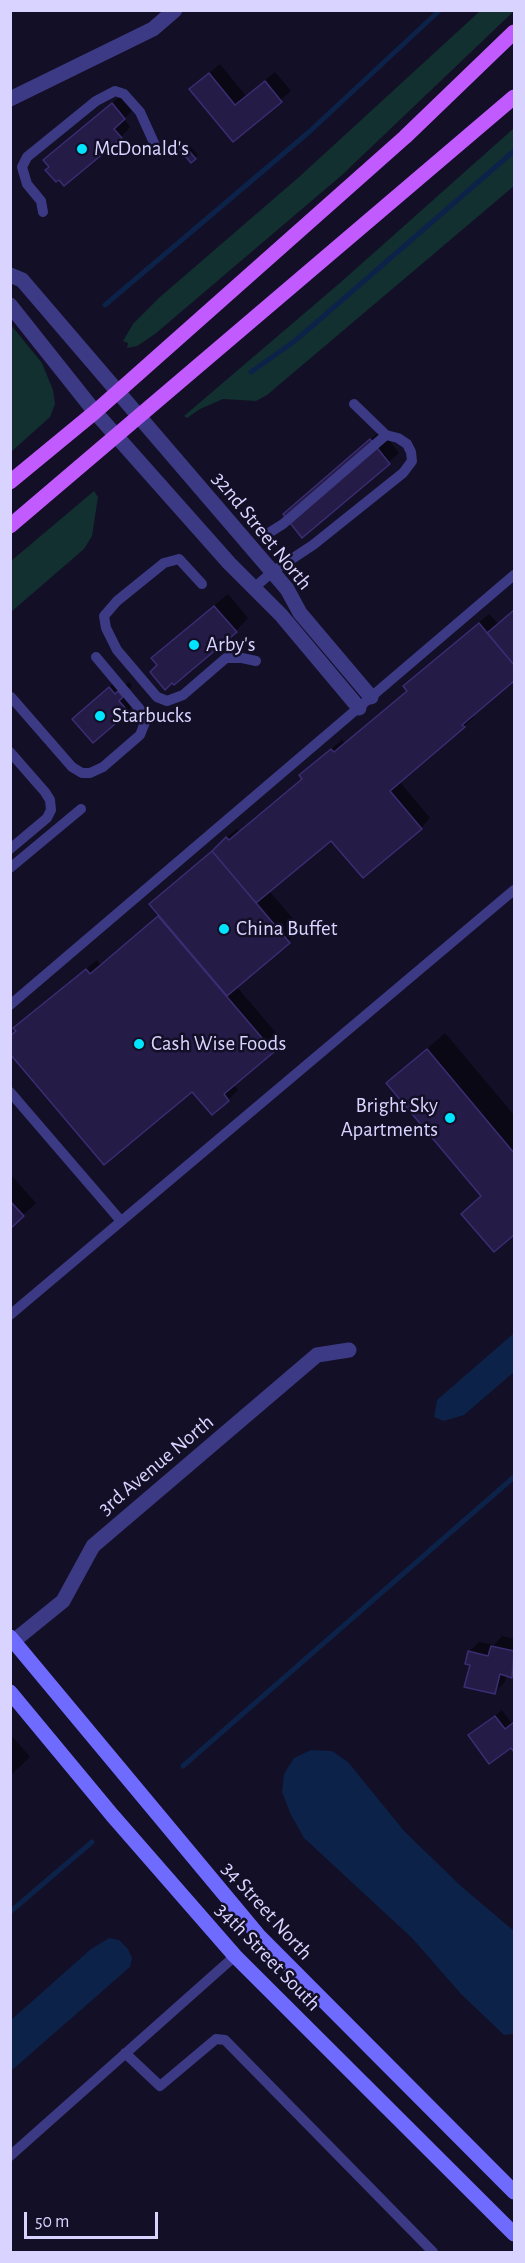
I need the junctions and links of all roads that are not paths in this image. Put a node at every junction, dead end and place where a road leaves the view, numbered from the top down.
1 (175, 10) edge
2 (514, 32) edge
3 (514, 97) edge
4 (10, 99) edge
5 (155, 145) dead end
6 (42, 212) dead end
7 (10, 275) edge
8 (10, 305) edge
9 (118, 392) junction
10 (354, 404) dead end
11 (95, 412) junction
12 (139, 416) junction
13 (116, 435) junction
14 (386, 435) junction
15 (10, 482) edge
16 (10, 526) edge
17 (264, 536) dead end
18 (272, 572) junction
19 (514, 575) edge
20 (202, 584) dead end
21 (254, 588) junction
22 (96, 657) dead end
23 (256, 661) dead end
24 (11, 697) edge
25 (371, 697) junction
26 (359, 708) junction
27 (10, 752) edge
28 (81, 809) dead end
29 (10, 849) edge
30 (10, 868) edge
31 (514, 890) edge
32 (10, 1005) edge
33 (10, 1092) edge
34 (121, 1221) junction
35 (10, 1315) edge
36 (349, 1350) dead end
37 (12, 1641) edge
38 (10, 1692) edge
39 (235, 1956) junction
40 (125, 2053) junction
41 (10, 2156) edge
42 (514, 2192) edge
43 (514, 2234) edge
44 (433, 2253) edge

1 - 4 street
2 - 9 main road
3 - 12 main road
5 - 6 lane
7 - 9 street, 32nd Street North
8 - 11 street, 32nd Street North
9 - 11 main road
9 - 12 street, 32nd Street North
10 - 14 lane
11 - 13 street, 32nd Street North
11 - 15 main road
12 - 13 main road
12 - 18 street, 32nd Street North
13 - 16 main road
13 - 21 street, 32nd Street North
14 - 17 lane
14 - 18 lane
18 - 21 lane
18 - 25 street, 32nd Street North
19 - 25 lane
20 - 23 lane
21 - 26 street, 32nd Street North
22 - 24 lane
25 - 26 lane
26 - 32 lane
27 - 29 lane
28 - 30 lane
31 - 34 lane
33 - 34 lane
34 - 35 lane
36 - 37 street, 3rd Avenue North
37 - 42 main road, 34 Street North
38 - 39 main road, 34th Street South
39 - 40 lane
39 - 43 main road, 34th Street South
40 - 41 lane
40 - 44 lane

